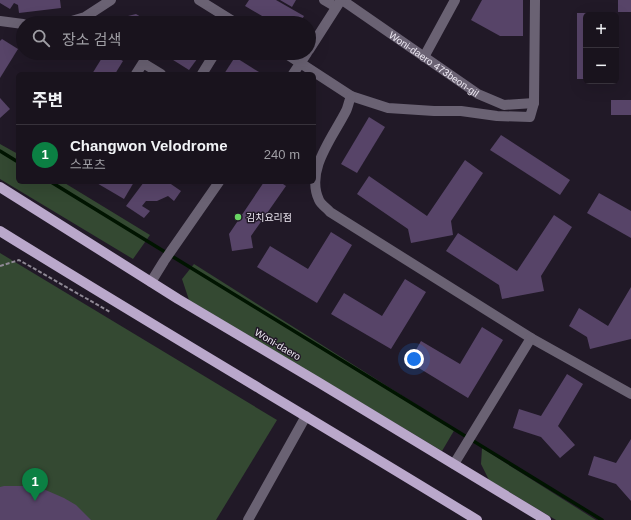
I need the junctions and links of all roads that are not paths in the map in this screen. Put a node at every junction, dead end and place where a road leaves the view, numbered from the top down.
1 (111, 0) edge
2 (199, 0) edge
3 (324, 0) edge
4 (455, 0) edge
5 (535, 0) edge
6 (340, 2) edge
7 (87, 16) edge
8 (224, 16) edge
9 (0, 21) edge
10 (16, 23) edge
11 (316, 39) edge
12 (424, 57) junction
13 (211, 60) edge
14 (296, 60) edge
15 (303, 60) edge
16 (301, 63) junction
17 (137, 72) edge
18 (158, 72) edge
19 (203, 72) edge
20 (294, 72) edge
21 (315, 72) edge
22 (316, 73) edge
23 (351, 96) junction
24 (534, 103) junction
25 (316, 179) edge
26 (218, 184) edge
27 (315, 184) edge
28 (0, 186) edge
29 (0, 231) edge
30 (152, 282) junction
31 (531, 338) junction
32 (631, 394) edge
33 (306, 416) junction
34 (454, 464) junction
35 (248, 520) edge
36 (477, 520) edge
37 (546, 520) edge

1 - 7 street
2 - 8 street
3 - 6 street, Woni-daero 473beon-gil
4 - 12 street
5 - 24 street
6 - 11 street
6 - 12 street, Woni-daero 473beon-gil
9 - 10 street
12 - 24 street, Woni-daero 473beon-gil
13 - 19 street
14 - 16 street
15 - 16 street
16 - 20 street
16 - 21 street
17 - 18 street
22 - 23 street
23 - 24 street
23 - 25 street
26 - 30 street
27 - 31 street
28 - 30 main road, Woni-daero
29 - 33 main road
30 - 34 main road, Woni-daero
31 - 32 street
31 - 34 street
33 - 35 street
33 - 36 main road
34 - 37 main road, Woni-daero

